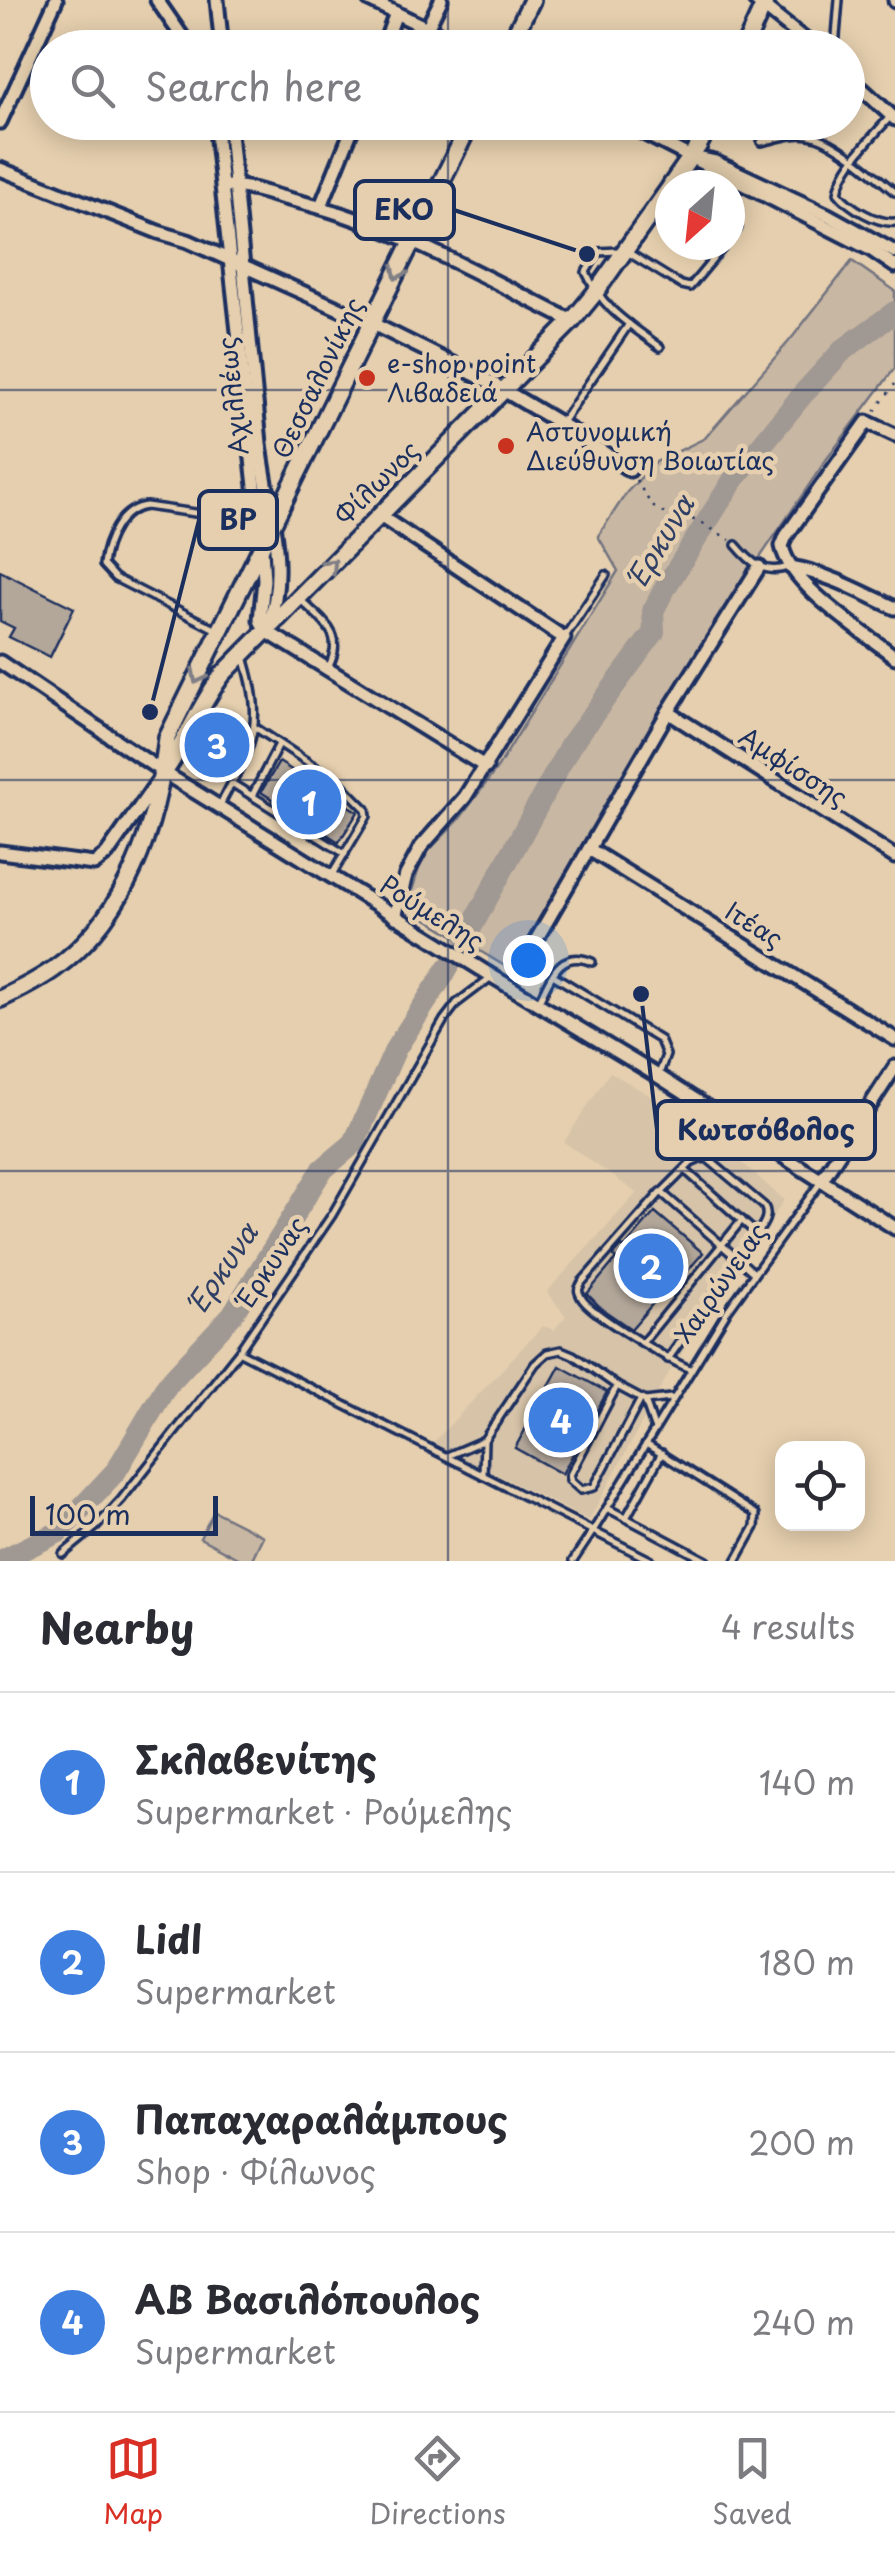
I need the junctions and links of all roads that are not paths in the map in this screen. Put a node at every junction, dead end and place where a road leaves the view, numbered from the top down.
1 (56, 0) edge
2 (157, 0) edge
3 (217, 0) edge
4 (369, 0) edge
5 (440, 0) edge
6 (532, 0) edge
7 (839, 0) edge
8 (762, 2) edge
9 (396, 13) junction
10 (427, 28) junction
11 (42, 30) edge
12 (178, 30) edge
13 (218, 30) edge
14 (390, 30) edge
15 (431, 30) edge
16 (517, 30) edge
17 (751, 30) edge
18 (795, 30) edge
19 (836, 30) edge
20 (30, 57) edge
21 (865, 91) edge
22 (893, 117) edge
23 (0, 122) edge
24 (219, 140) edge
25 (229, 140) edge
26 (348, 140) edge
27 (463, 140) edge
28 (659, 140) edge
29 (700, 140) edge
30 (773, 140) edge
31 (823, 140) edge
32 (761, 142) dead end
33 (692, 156) junction
34 (855, 160) junction
35 (0, 169) edge
36 (682, 170) edge
37 (229, 186) junction
38 (895, 192) edge
39 (321, 206) junction
40 (655, 208) edge
41 (895, 222) edge
42 (413, 241) junction
43 (624, 250) junction
44 (895, 252) edge
45 (712, 260) edge
46 (235, 262) junction
47 (895, 266) edge
48 (595, 293) junction
49 (572, 321) junction
50 (373, 324) junction
51 (628, 324) junction
52 (660, 347) dead end
53 (504, 390) junction
54 (561, 424) junction
55 (895, 435) edge
56 (630, 470) road end
57 (380, 516) junction
58 (266, 524) junction
59 (736, 545) dead end
60 (262, 550) junction
61 (759, 567) junction
62 (790, 567) junction
63 (606, 575) dead end
64 (298, 598) junction
65 (895, 608) edge
66 (266, 631) junction
67 (221, 632) junction
68 (564, 638) junction
69 (243, 654) junction
70 (895, 657) edge
71 (0, 662) edge
72 (328, 668) junction
73 (668, 712) junction
74 (256, 728) junction
75 (279, 744) junction
76 (486, 767) junction
77 (163, 772) junction
78 (232, 783) junction
79 (252, 796) junction
80 (219, 808) junction
81 (590, 849) junction
82 (0, 852) edge
83 (344, 854) junction
84 (895, 857) edge
85 (331, 877) junction
86 (396, 917) junction
87 (528, 954) dead end
88 (592, 962) dead end
89 (552, 975) junction
90 (492, 976) junction
91 (0, 998) edge
92 (538, 1003) junction
93 (895, 1040) edge
94 (895, 1067) edge
95 (658, 1076) junction
96 (685, 1170) junction
97 (821, 1181) junction
98 (661, 1192) junction
99 (742, 1220) junction
100 (895, 1228) edge
101 (757, 1234) junction
102 (721, 1245) junction
103 (738, 1260) junction
104 (754, 1273) junction
105 (643, 1342) junction
106 (239, 1351) junction
107 (668, 1359) junction
108 (690, 1369) junction
109 (617, 1386) junction
110 (672, 1398) junction
111 (643, 1400) junction
112 (654, 1428) junction
113 (484, 1440) junction
114 (646, 1444) junction
115 (662, 1454) junction
116 (446, 1456) junction
117 (483, 1474) junction
118 (606, 1508) junction
119 (626, 1518) junction
120 (593, 1531) junction
121 (63, 1554) dead end
122 (572, 1561) edge
123 (652, 1561) edge
124 (706, 1561) edge
125 (736, 1561) edge

1 - 11 street
2 - 12 street
3 - 13 street
4 - 9 street
5 - 10 street
6 - 16 main road
7 - 19 lane
8 - 17 main road
8 - 18 street
9 - 10 street
9 - 14 street
10 - 15 street
20 - 23 street
21 - 22 street
22 - 34 lane
24 - 37 street, Αχιλλέως
25 - 37 street, Αχιλλέως
26 - 39 street
27 - 42 main road, Θεσσαλονίκης
28 - 33 street
29 - 33 main road, Φίλωνος
30 - 32 lane
31 - 34 lane
33 - 36 main road, Φίλωνος
33 - 44 street
33 - 47 street
34 - 38 lane
34 - 41 lane
35 - 46 street
37 - 39 street
37 - 46 street, Αχιλλέως
39 - 42 street
40 - 43 main road, Φίλωνος
42 - 49 street
42 -> 50 main road, Θεσσαλονίκης
43 - 45 lane
43 - 48 main road, Φίλωνος
46 - 50 street
46 - 58 street, Αχιλλέως
48 - 49 main road, Φίλωνος
48 - 51 lane
49 - 53 main road, Φίλωνος
50 - 53 street
50 - 58 main road, Θεσσαλονίκης
51 - 52 lane
51 - 54 lane
53 - 54 street
53 - 57 main road, Φίλωνος
54 - 56 street
55 - 62 street
64 -> 57 main road, Φίλωνος
57 - 68 street
58 - 60 main road, Θεσσαλονίκης
58 - 66 street, Αχιλλέως
58 - 67 lane
59 - 61 lane
60 - 66 street
60 - 67 main road, Θεσσαλονίκης
61 - 62 lane
61 - 73 street
62 - 65 street
62 - 70 street
63 - 68 lane
64 - 66 main road, Φίλωνος
64 - 72 lane
66 - 69 main road, Φίλωνος
66 - 72 street
67 -> 77 main road, Θεσσαλονίκης
68 - 76 street
69 - 74 lane
69 - 77 main road, Φίλωνος
71 - 77 street, Ρούμελης
72 - 76 street
73 - 81 street
73 - 84 street, Αμφίσσης
74 - 75 lane
74 - 78 lane
75 - 79 lane
75 - 83 lane
76 - 86 street
77 - 80 street, Ρούμελης
77 - 82 street
77 - 91 main road, Θεσσαλονίκης
78 - 79 lane
78 - 80 lane
79 - 83 lane
80 - 85 street, Ρούμελης
81 - 87 street
81 - 93 street, Ιτέας
83 - 85 lane
85 - 86 street, Ρούμελης
86 - 90 street, Ρούμελης
88 - 89 lane
89 - 92 lane
89 - 95 lane
90 - 92 street, Ρούμελης
90 - 106 lane, Έρκυνας
92 - 95 street, Ρούμελης
94 - 97 street, Χαιρώνειας
95 - 97 street, Ρούμελης
96 - 98 lane
96 - 99 lane
96 - 101 lane
97 - 100 street, Ρούμελης
97 - 104 lane, Χαιρώνειας
98 - 102 lane
98 - 105 lane
99 - 101 lane
99 - 102 lane
101 - 103 lane
102 - 103 lane
102 - 105 lane
103 - 104 lane
103 - 107 lane
104 - 108 lane, Χαιρώνειας
105 - 107 lane
106 - 116 lane
106 - 121 lane, Έρκυνας
107 - 108 lane
108 - 110 lane, Χαιρώνειας
109 - 111 lane
109 - 111 lane
109 - 113 lane
110 - 111 lane
110 - 112 lane, Χαιρώνειας
111 - 112 lane
112 - 114 lane, Χαιρώνειας
113 - 116 lane
113 - 117 lane
114 - 115 lane
114 - 118 lane, Χαιρώνειας
115 - 119 lane
115 - 125 lane
116 - 117 lane
117 - 120 lane
118 - 119 lane
118 - 120 lane, Χαιρώνειας
119 - 124 lane
120 - 122 lane, Χαιρώνειας
120 - 123 lane

